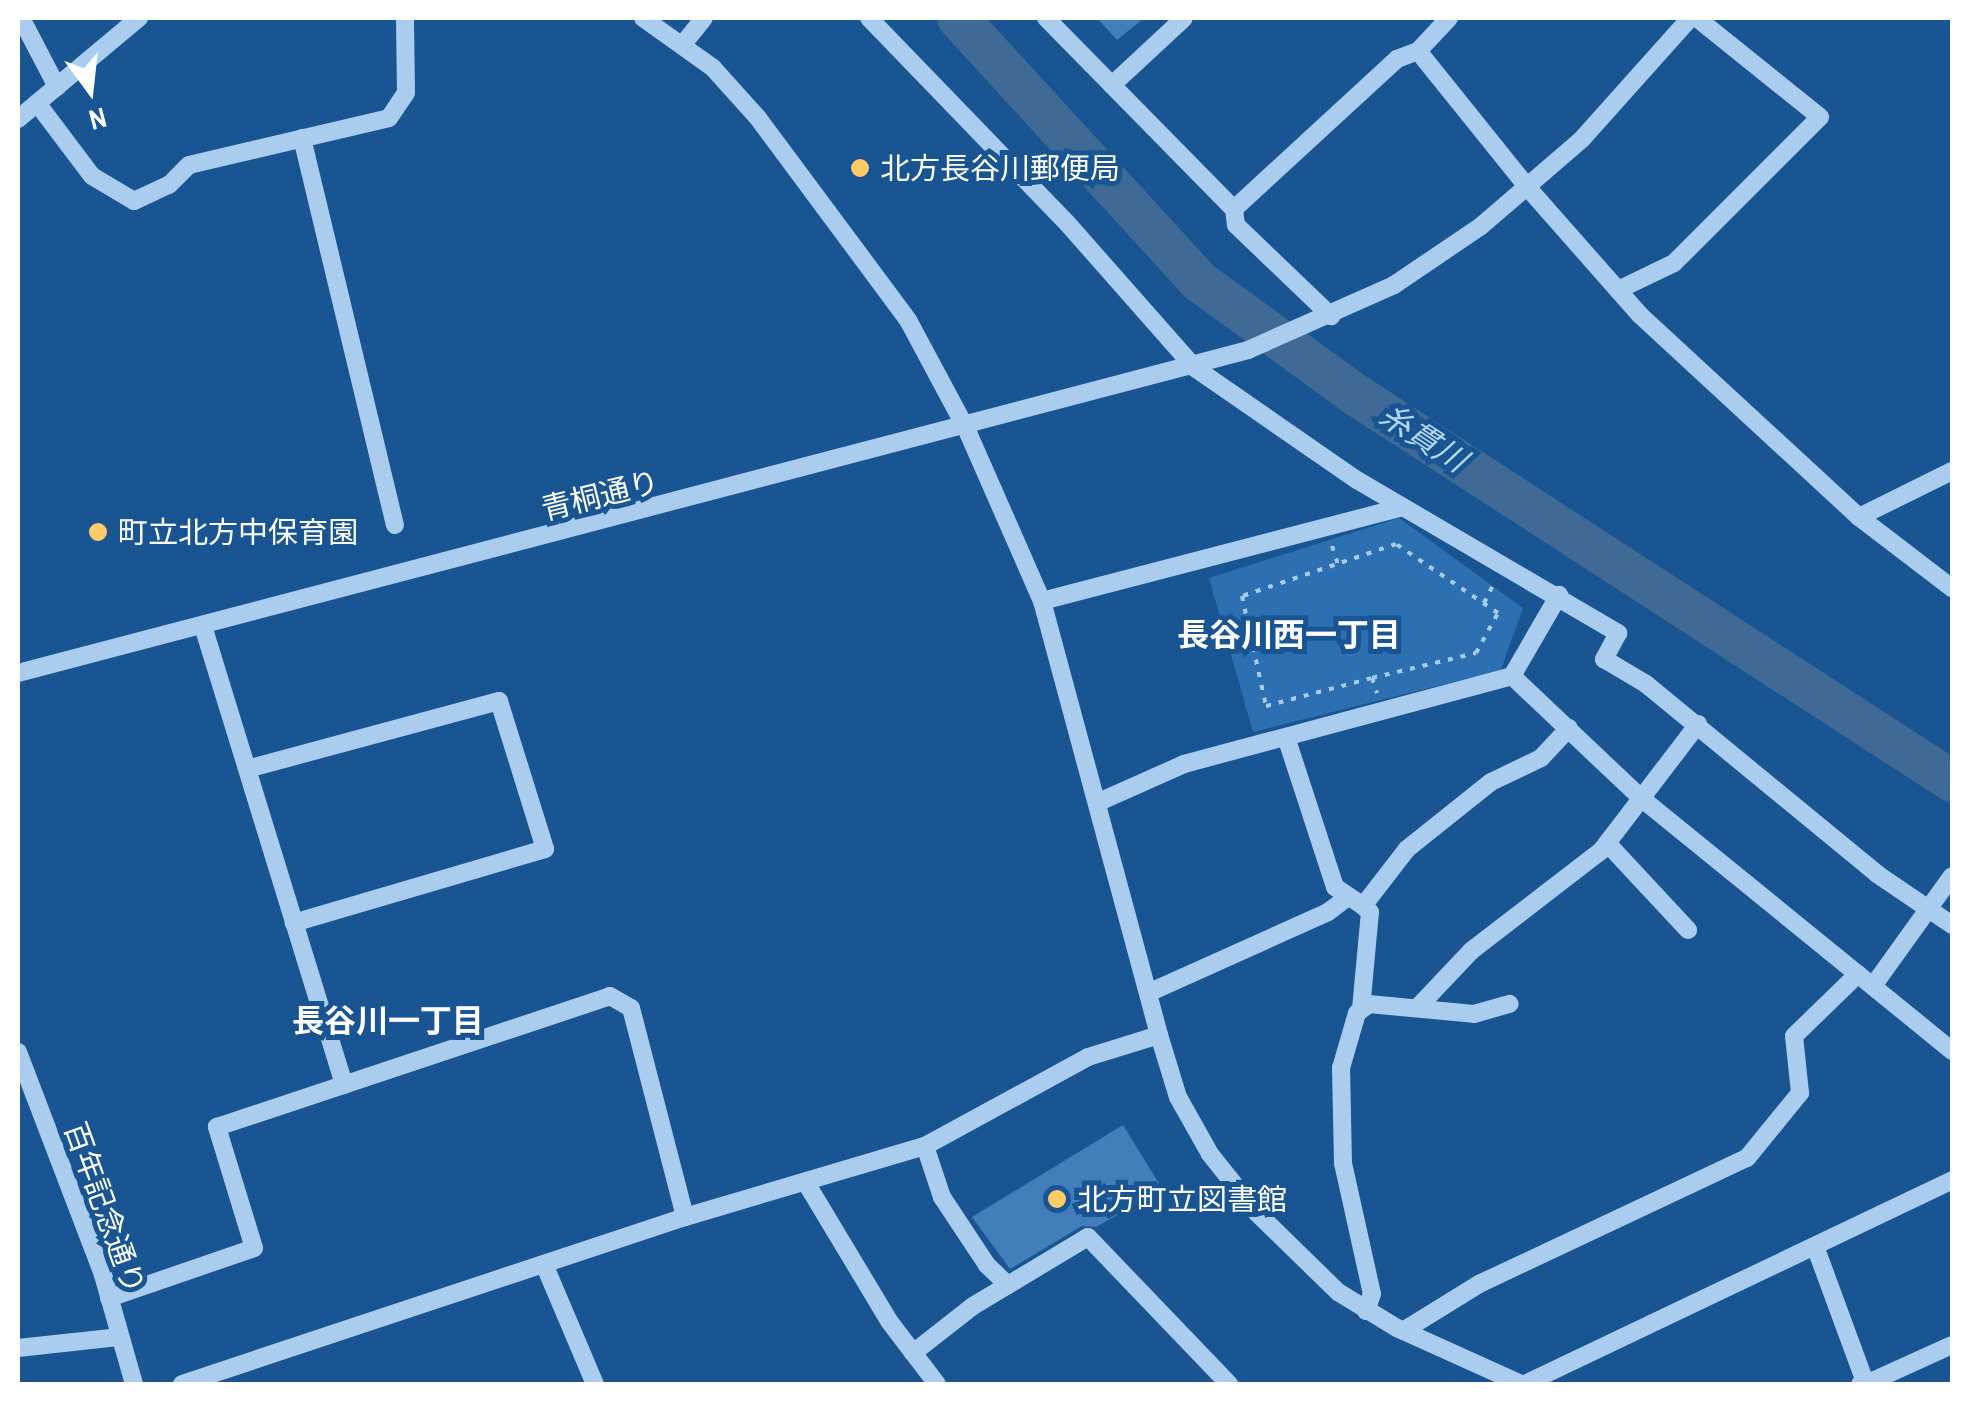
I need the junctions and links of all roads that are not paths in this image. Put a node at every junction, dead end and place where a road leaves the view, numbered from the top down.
1 (21, 18) edge
2 (138, 18) edge
3 (404, 18) edge
4 (643, 18) edge
5 (704, 18) edge
6 (869, 18) edge
7 (1046, 18) edge
8 (1184, 18) edge
9 (1449, 18) edge
10 (1694, 18) edge
11 (684, 44) junction
12 (1418, 51) junction
13 (1112, 85) junction
14 (57, 87) junction
15 (37, 104) junction
16 (18, 119) edge
17 (302, 138) junction
18 (1528, 188) junction
19 (1234, 209) junction
20 (1618, 290) junction
21 (1331, 316) junction
22 (1196, 368) junction
23 (966, 428) junction
24 (1952, 471) edge
25 (1402, 507) junction
26 (1859, 517) junction
27 (395, 525) dead end
28 (1952, 588) edge
29 (1559, 595) junction
30 (1042, 601) junction
31 (203, 626) junction
32 (18, 673) edge
33 (1512, 676) junction
34 (1698, 724) junction
35 (1569, 728) junction
36 (1286, 737) junction
37 (247, 769) junction
38 (1641, 798) junction
39 (1101, 801) junction
40 (1607, 843) junction
41 (1952, 876) edge
42 (1356, 901) junction
43 (1929, 908) junction
44 (294, 924) junction
45 (1952, 924) edge
46 (1688, 930) dead end
47 (1865, 980) junction
48 (1148, 993) junction
49 (1510, 1004) dead end
50 (1420, 1005) junction
51 (1362, 1009) junction
52 (1159, 1035) junction
53 (1952, 1051) edge
54 (18, 1052) edge
55 (344, 1085) junction
56 (925, 1146) junction
57 (1952, 1180) edge
58 (808, 1186) junction
59 (685, 1217) junction
60 (1815, 1246) junction
61 (544, 1264) junction
62 (1008, 1285) junction
63 (109, 1298) junction
64 (1366, 1310) junction
65 (1403, 1330) junction
66 (120, 1337) junction
67 (1952, 1345) edge
68 (18, 1348) edge
69 (913, 1353) junction
70 (134, 1384) edge
71 (182, 1384) edge
72 (595, 1384) edge
73 (938, 1384) edge
74 (1229, 1384) edge
75 (1523, 1384) edge
76 (1864, 1384) edge

1 - 14 street
2 - 14 street
3 - 17 street
4 - 11 street
5 - 11 street
6 - 22 street
7 - 13 street
8 - 13 street
9 - 12 street
10 - 18 street, 青桐通り
10 - 20 street
11 - 23 street
12 - 18 street
12 - 19 street
13 - 19 street
14 - 15 street
15 - 16 street
15 - 17 street
17 - 27 street
18 - 20 street
18 - 21 street, 青桐通り
19 - 21 street
20 - 26 street
21 - 22 street, 青桐通り
22 - 23 street, 青桐通り
22 - 25 street
23 - 30 street
23 - 31 street, 青桐通り
24 - 26 street
25 - 29 street
25 - 30 street
26 - 28 street
29 - 33 street
29 - 34 street
30 - 39 street
31 - 32 street, 青桐通り
31 - 37 street
33 - 35 street
33 - 36 street
34 - 38 street
34 - 43 street
35 - 38 street
35 - 42 street
36 - 39 street
36 - 42 street
37 - 44 street
37 - 44 street
38 - 40 street
38 - 47 street
39 - 48 street
40 - 46 street
40 - 50 street
41 - 43 street
42 - 48 street
42 - 51 street
43 - 45 street
43 - 47 street
44 - 55 street
47 - 53 street
47 - 65 street
48 - 52 street
49 - 50 street
50 - 51 street
51 - 64 street
52 - 56 street
52 - 64 street
54 - 63 street, 百年記念通り
55 - 59 street
55 - 63 street
56 - 58 street
56 - 62 street
57 - 60 street
58 - 59 street
58 - 69 street
59 - 61 street
60 - 75 street
60 - 76 street
61 - 71 street
61 - 72 street
62 - 69 street
62 - 74 street
63 - 66 street, 百年記念通り
64 - 65 street
65 - 75 street
66 - 68 street
66 - 70 street, 百年記念通り
67 - 76 street
69 - 73 street

